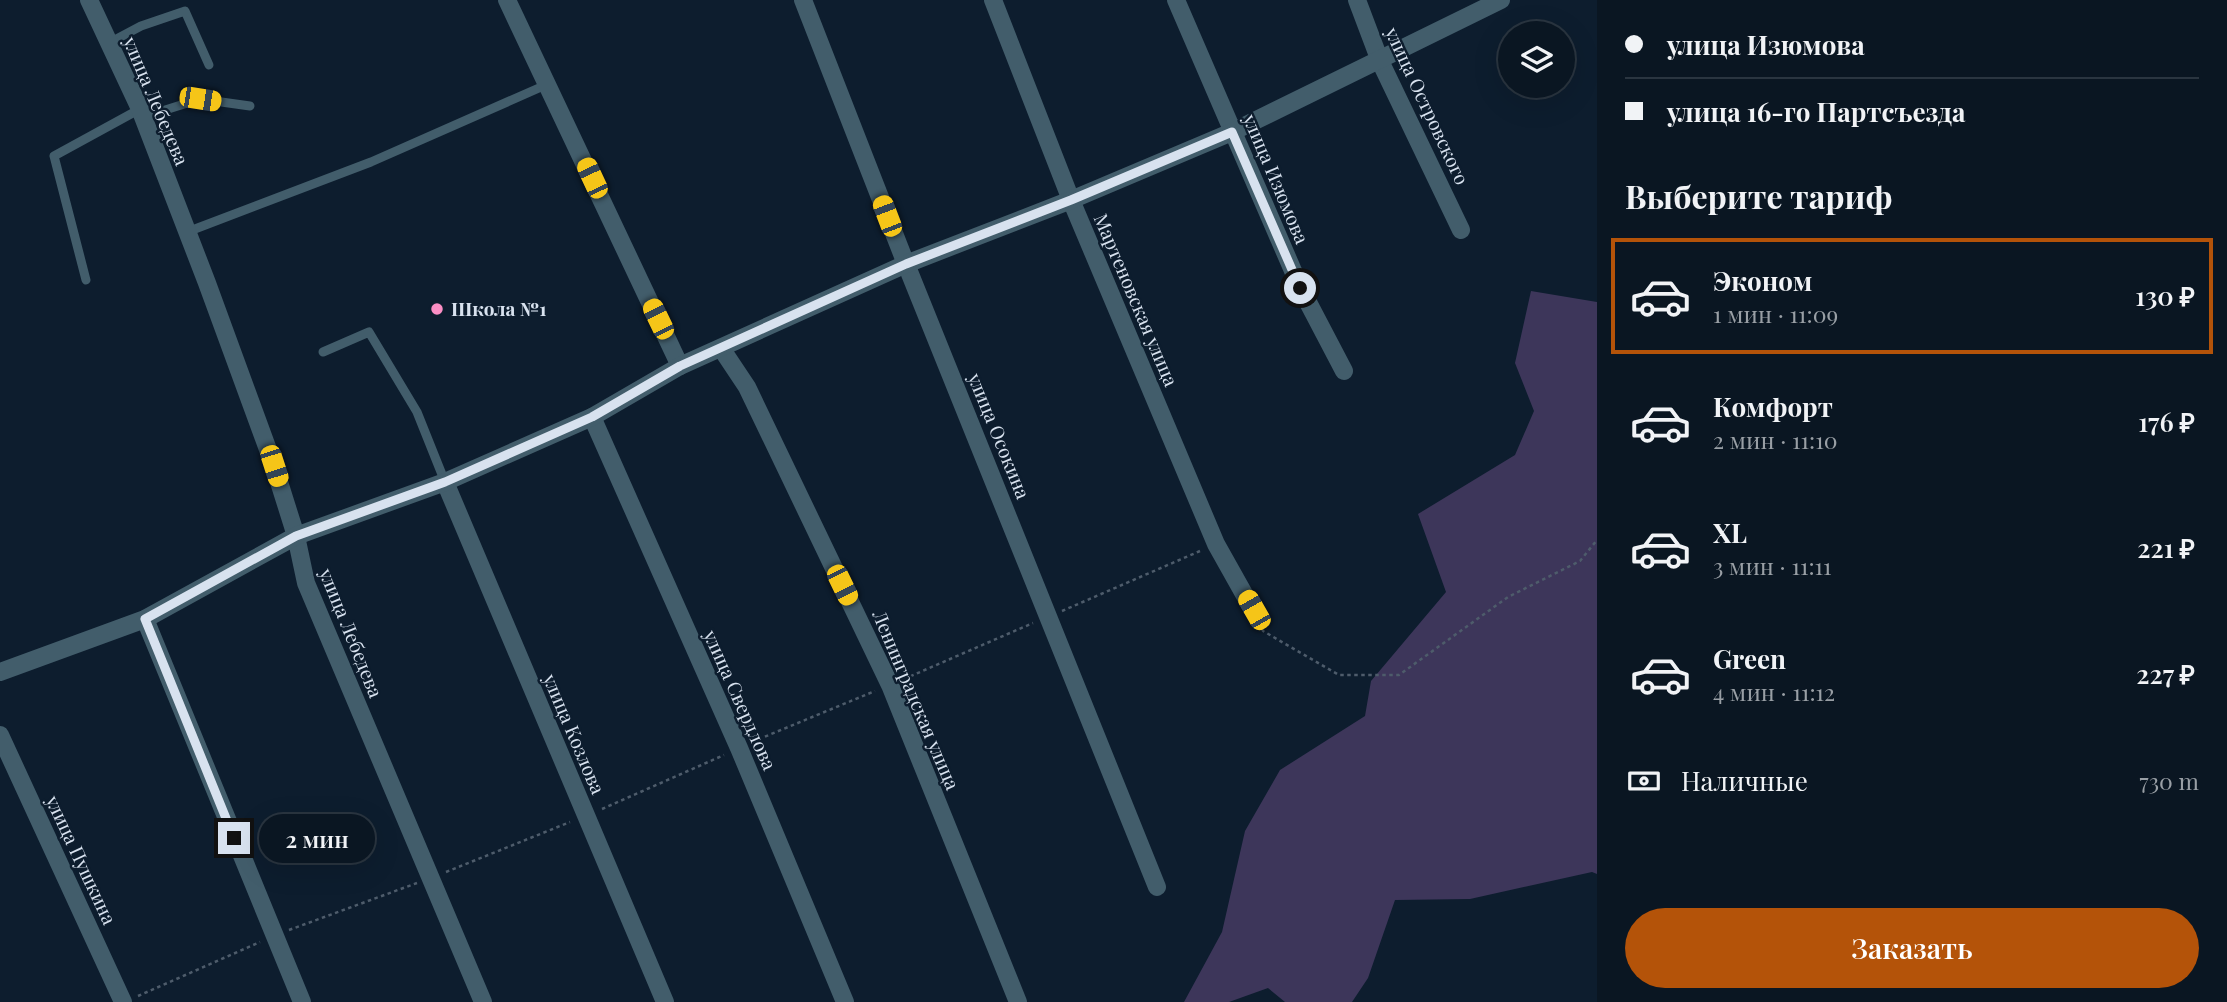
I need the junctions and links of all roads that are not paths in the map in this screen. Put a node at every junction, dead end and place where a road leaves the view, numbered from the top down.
1 (89, 0) edge
2 (507, 0) edge
3 (803, 0) edge
4 (993, 0) edge
5 (1176, 0) edge
6 (1357, 0) edge
7 (1501, 0) edge
8 (109, 43) junction
9 (1380, 61) junction
10 (209, 65) dead end
11 (548, 84) junction
12 (250, 106) dead end
13 (142, 113) junction
14 (1232, 132) junction
15 (1071, 200) junction
16 (1461, 230) dead end
17 (187, 232) junction
18 (906, 264) junction
19 (86, 280) dead end
20 (722, 348) junction
21 (323, 352) dead end
22 (680, 366) junction
23 (1344, 371) dead end
24 (592, 417) junction
25 (445, 482) junction
26 (296, 536) junction
27 (1254, 610) road end
28 (145, 619) junction
29 (0, 672) edge
30 (0, 735) edge
31 (1157, 887) dead end
32 (130, 999) edge
33 (302, 1002) edge
34 (483, 1002) edge
35 (665, 1002) edge
36 (845, 1002) edge
37 (1018, 1002) edge

1 - 8 street, улица Лебедева
2 - 11 street
3 - 18 street, улица Осокина
4 - 15 street, Мартеновская улица
5 - 14 street, улица Изюмова
6 - 9 street, улица Островского
7 - 9 street
8 - 10 lane
8 - 13 street, улица Лебедева
9 - 14 street
9 - 16 street, улица Островского
11 - 17 lane
11 - 22 street
12 - 13 lane
13 - 17 street, улица Лебедева
13 - 19 lane
14 - 15 street
14 - 23 street, улица Изюмова
15 - 18 street
15 - 27 street, Мартеновская улица
17 - 26 street, улица Лебедева
18 - 20 street
18 - 31 street, улица Осокина
20 - 22 street
20 - 37 street, Ленинградская улица
21 - 25 lane
22 - 24 street
24 - 25 street
24 - 36 street, улица Свердлова
25 - 26 street
25 - 35 street, улица Козлова
26 - 28 street
26 - 34 street, улица Лебедева
28 - 29 street
28 - 33 street
30 - 32 street, улица Пушкина

